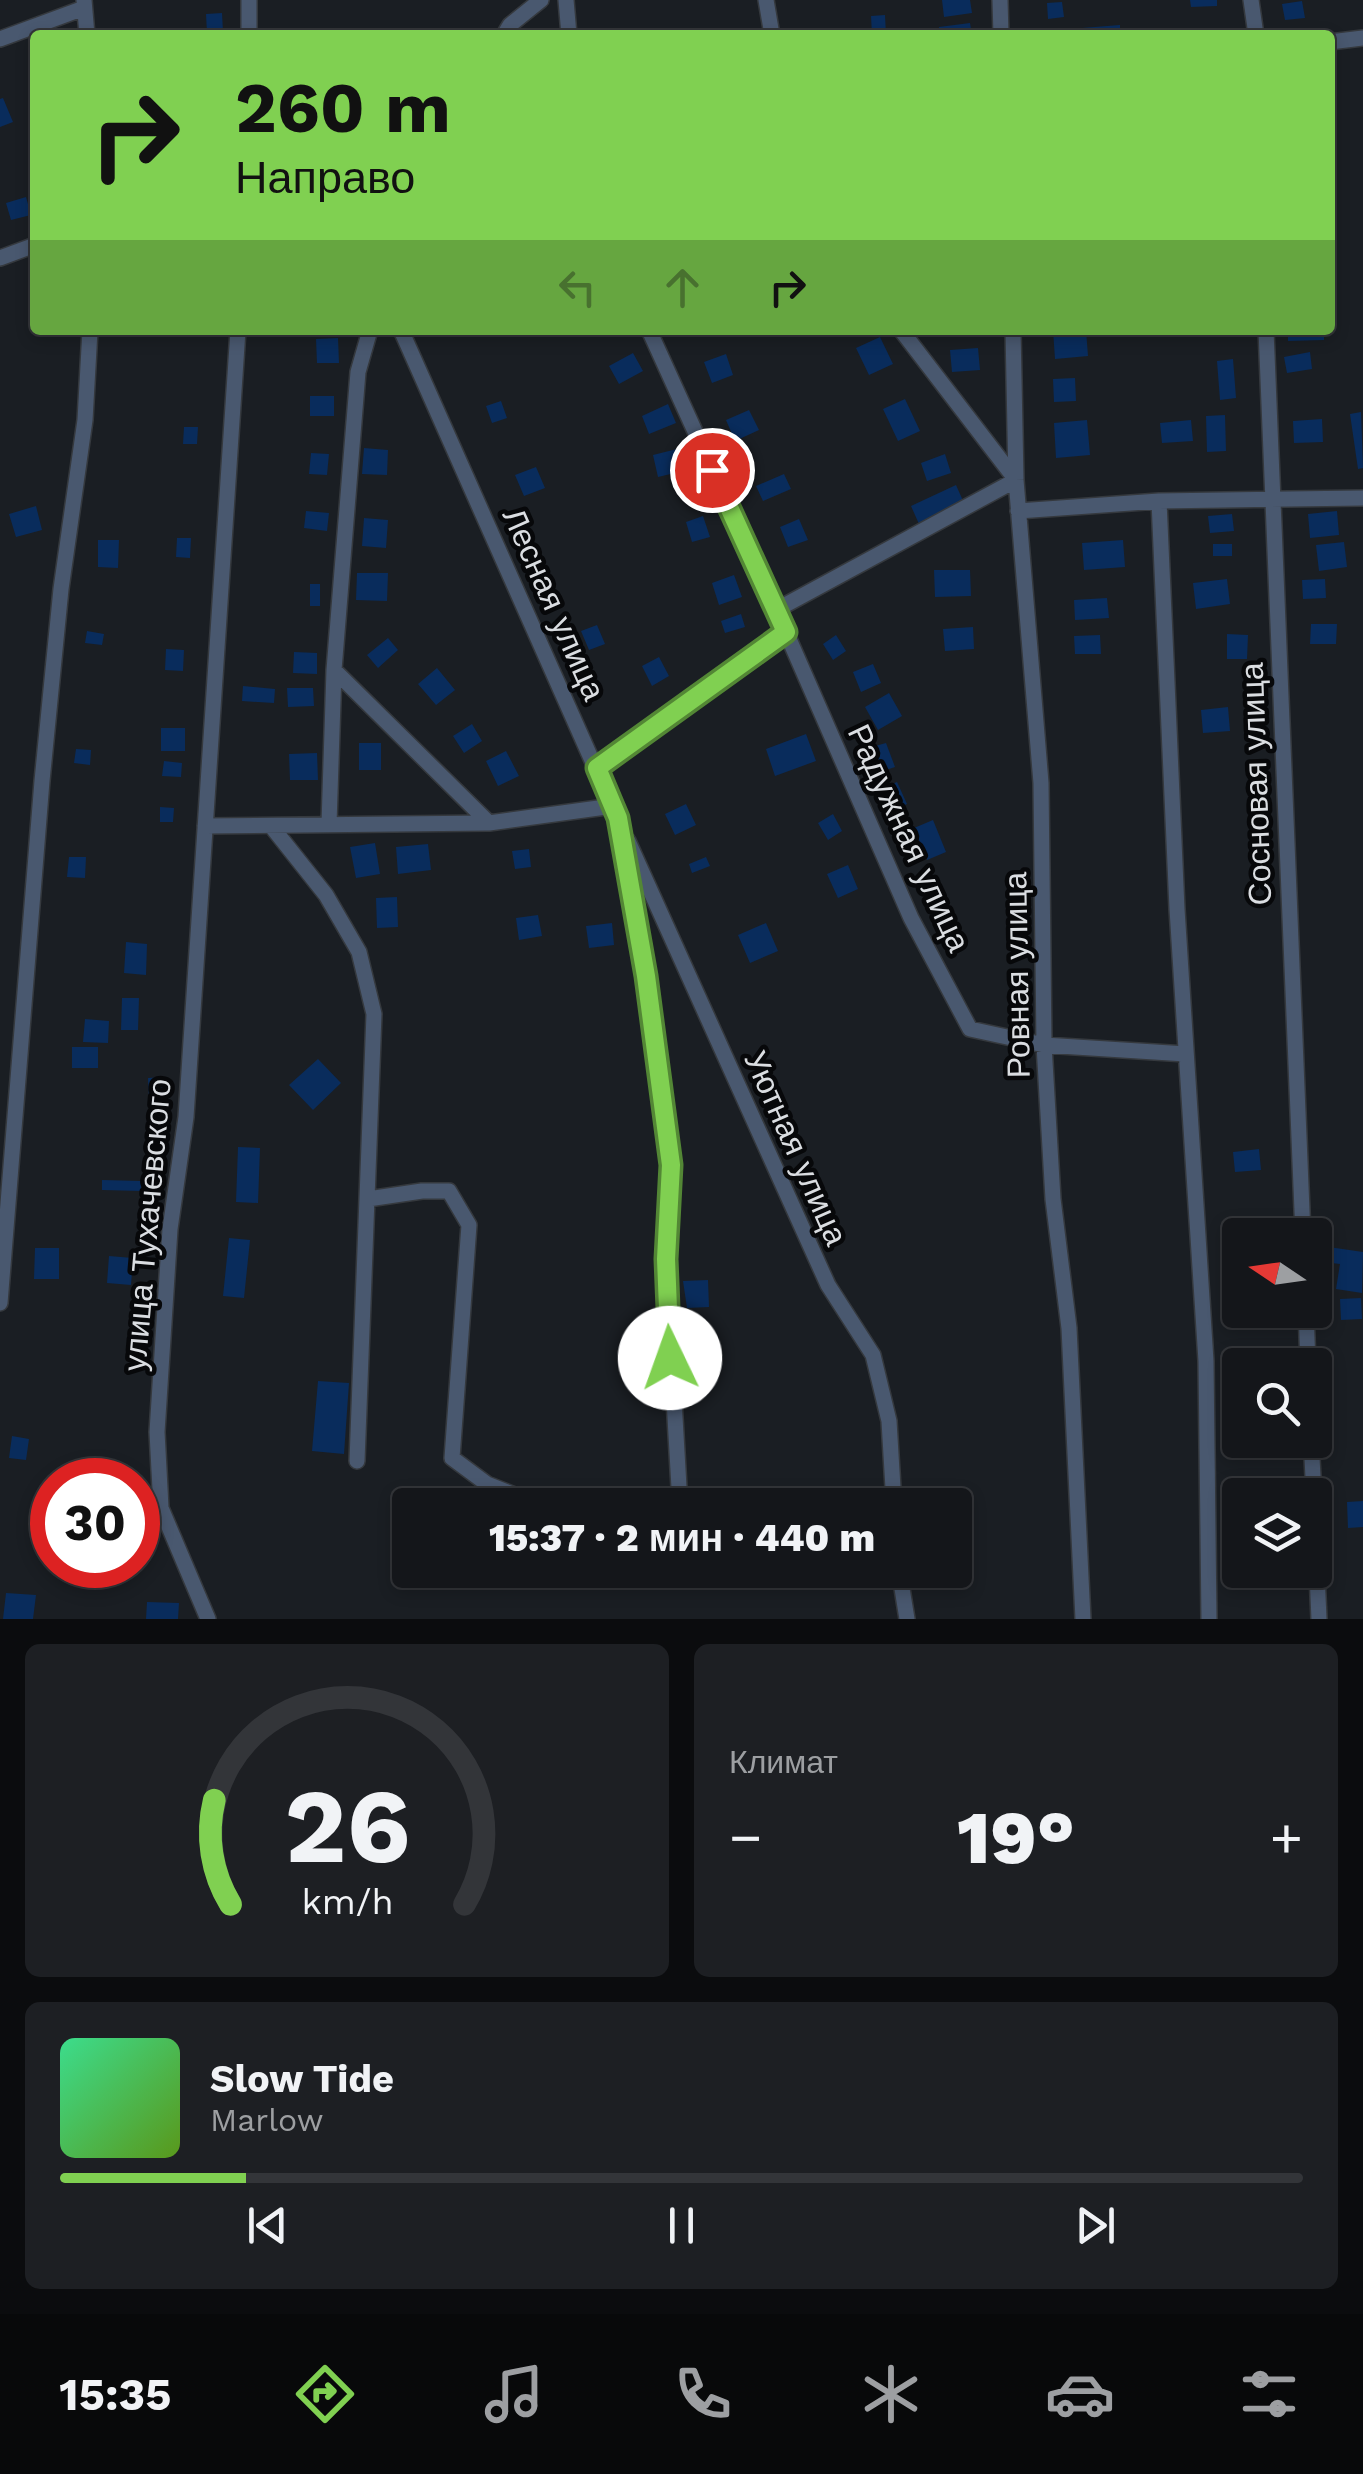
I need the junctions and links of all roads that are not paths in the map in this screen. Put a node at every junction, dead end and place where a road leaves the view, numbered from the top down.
1 (249, 0) edge
2 (541, 0) edge
3 (566, 0) edge
4 (766, 0) edge
5 (1000, 0) edge
6 (1251, 0) edge
7 (84, 4) edge
8 (87, 30) edge
9 (250, 30) edge
10 (507, 30) edge
11 (569, 30) edge
12 (771, 30) edge
13 (1002, 30) edge
14 (1255, 30) edge
15 (0, 38) edge
16 (1363, 38) edge
17 (1335, 41) edge
18 (30, 247) edge
19 (0, 258) edge
20 (90, 335) edge
21 (238, 335) edge
22 (369, 335) edge
23 (404, 335) edge
24 (650, 335) edge
25 (905, 335) edge
26 (1013, 335) edge
27 (1266, 335) edge
28 (1016, 480) junction
29 (1272, 498) junction
30 (1363, 498) edge
31 (1159, 501) junction
32 (1018, 511) junction
33 (776, 610) junction
34 (786, 632) junction
35 (334, 670) junction
36 (597, 768) junction
37 (616, 812) junction
38 (329, 824) junction
39 (488, 824) junction
40 (205, 826) junction
41 (272, 827) junction
42 (1044, 1045) junction
43 (1186, 1054) junction
44 (368, 1199) junction
45 (1302, 1218) edge
46 (0, 1303) edge
47 (357, 1461) dead end
48 (498, 1488) edge
49 (679, 1488) edge
50 (893, 1488) edge
51 (902, 1588) edge
52 (1318, 1588) edge
53 (208, 1619) edge
54 (907, 1619) edge
55 (1083, 1619) edge
56 (1209, 1619) edge
57 (1319, 1619) edge

1 - 9 street
2 - 10 street
3 - 11 street
4 - 12 street
5 - 13 street
6 - 14 street
7 - 8 street
7 - 15 street
16 - 17 street
18 - 19 street
20 - 46 street
21 - 40 street
22 - 35 street
23 - 36 street, Лесная улица
24 - 33 street
25 - 28 street
26 - 28 street, Ровная улица
27 - 29 street, Сосновая улица
28 - 32 street, Ровная улица
28 - 33 street
29 - 30 street
29 - 31 street
29 - 45 street, Сосновая улица
31 - 32 street
31 - 43 street
32 - 42 street, Ровная улица
33 - 34 street
34 - 36 street
34 - 42 street, Радужная улица
35 - 38 street
35 - 39 street
36 - 37 street, Лесная улица
37 - 39 street
37 - 49 street, Лесная улица
37 - 50 street, Уютная улица
38 - 39 street
38 - 41 street
40 - 41 street
40 - 53 street, улица Тухачевского
41 - 44 street
42 - 43 street, Радужная улица
42 - 55 street, Ровная улица
43 - 56 street
44 - 47 street
44 - 48 street
51 - 54 street
52 - 57 street

